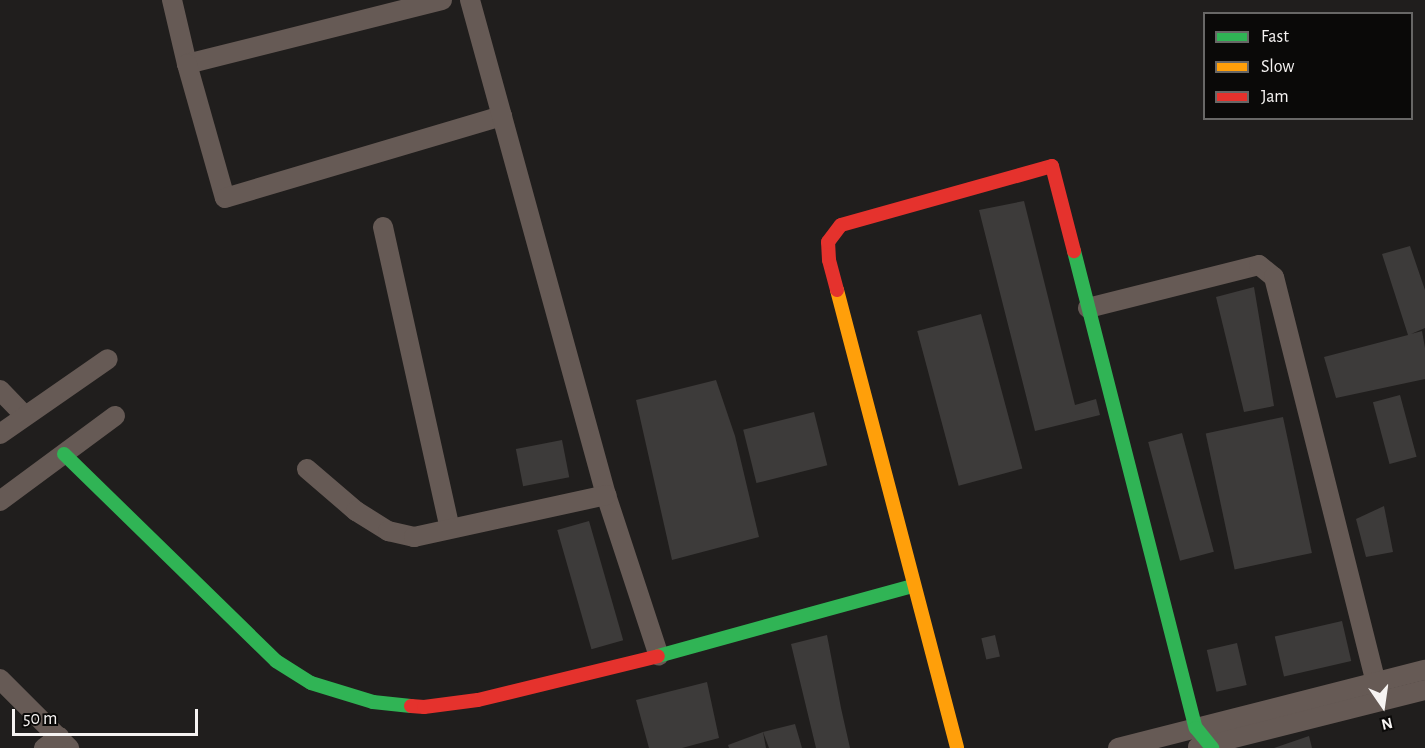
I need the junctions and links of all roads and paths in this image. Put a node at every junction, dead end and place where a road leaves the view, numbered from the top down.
1 (172, 0) edge
2 (442, 0) edge
3 (470, 0) edge
4 (187, 64) junction
5 (502, 116) junction
6 (383, 227) dead end
7 (1088, 308) junction
8 (108, 359) dead end
9 (0, 390) edge
10 (25, 416) junction
11 (114, 416) dead end
12 (0, 434) edge
13 (64, 454) junction
14 (307, 469) dead end
15 (606, 495) junction
16 (0, 501) edge
17 (450, 528) junction
18 (913, 586) junction
19 (659, 656) junction
20 (1425, 670) edge
21 (0, 679) edge
22 (1376, 682) junction
23 (1425, 690) edge
24 (1196, 728) junction
25 (57, 744) edge
26 (1206, 747) edge
27 (957, 748) edge
28 (1118, 748) edge

1 - 4 street
2 - 4 street
3 - 5 street
4 - 5 street
5 - 15 street
6 - 17 street
7 - 18 street
7 - 22 street
7 - 24 street
8 - 10 street
9 - 10 street
10 - 12 street
11 - 13 street
13 - 16 street
13 - 19 street
14 - 17 street
15 - 17 street
15 - 19 street
18 - 19 street
18 - 27 street
20 - 22 street
21 - 25 street
22 - 24 street
23 - 26 street
24 - 26 street
24 - 28 street

